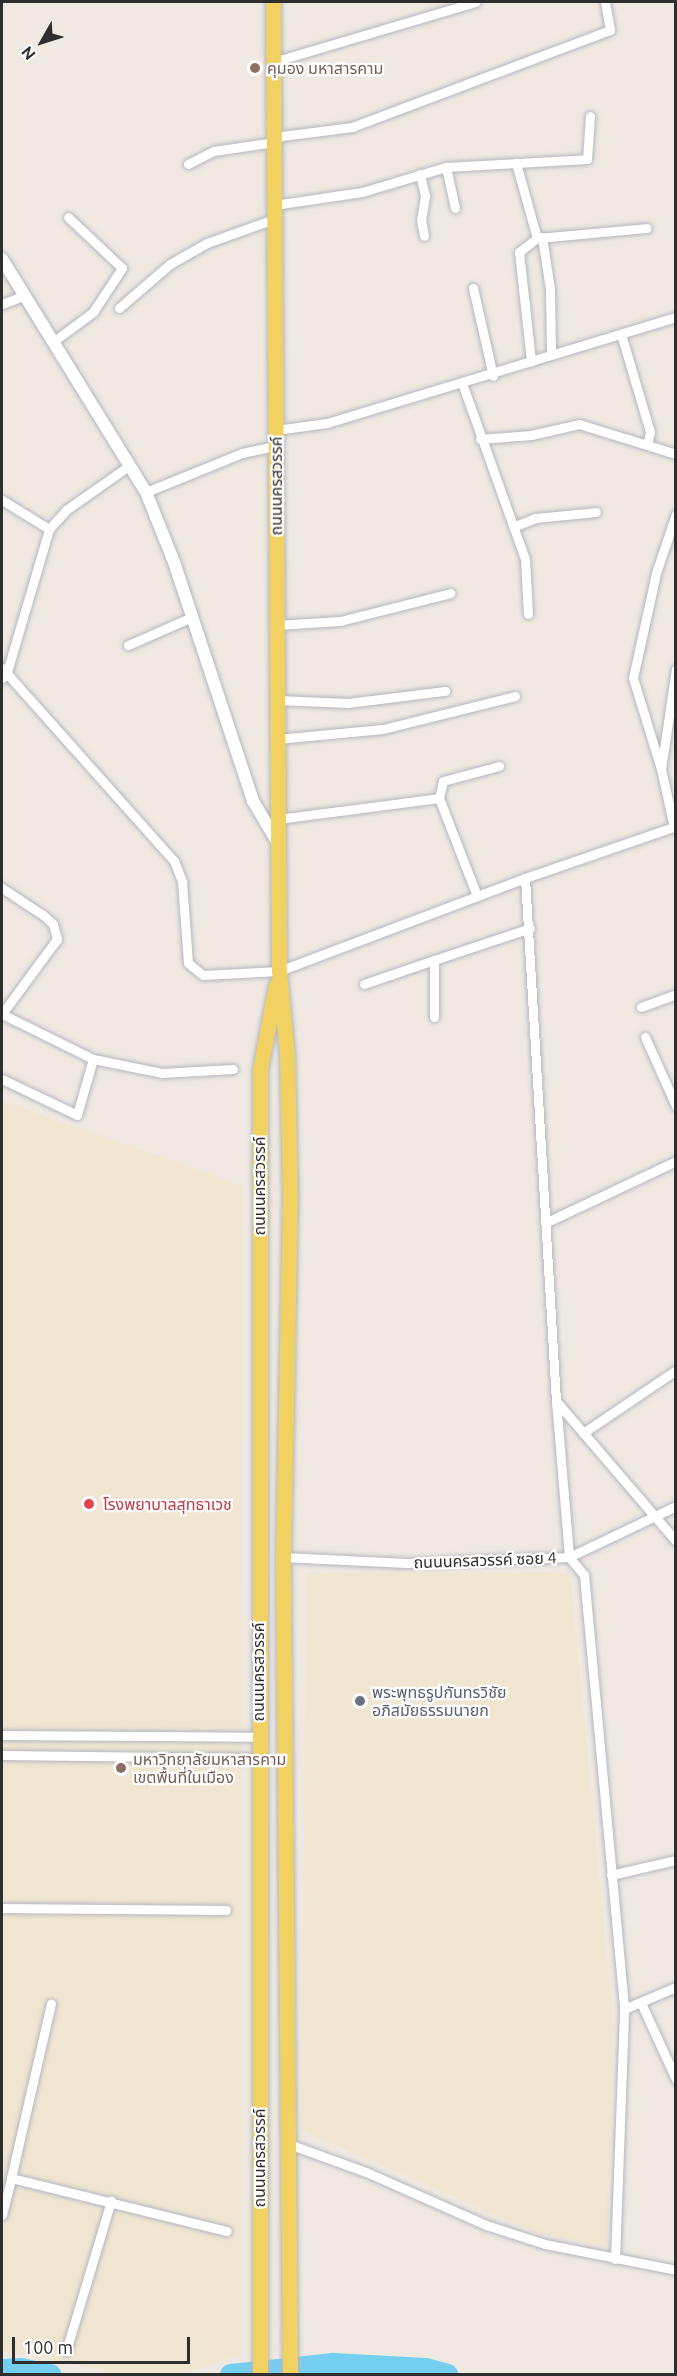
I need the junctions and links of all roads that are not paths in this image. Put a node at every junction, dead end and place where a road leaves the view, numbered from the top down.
1 (273, 2) edge
2 (475, 2) edge
3 (605, 2) edge
4 (273, 62) junction
5 (590, 116) dead end
6 (274, 140) junction
7 (516, 163) junction
8 (188, 164) dead end
9 (446, 167) junction
10 (420, 174) junction
11 (455, 208) dead end
12 (274, 212) junction
13 (68, 217) dead end
14 (647, 228) dead end
15 (424, 236) dead end
16 (540, 238) junction
17 (2, 259) edge
18 (473, 288) dead end
19 (25, 295) junction
20 (2, 304) edge
21 (119, 308) dead end
22 (675, 317) edge
23 (621, 334) junction
24 (54, 341) junction
25 (551, 355) junction
26 (531, 361) junction
27 (494, 376) junction
28 (462, 383) junction
29 (276, 430) junction
30 (480, 439) junction
31 (647, 445) junction
32 (276, 446) junction
33 (675, 454) edge
34 (130, 465) junction
35 (146, 492) junction
36 (2, 500) edge
37 (596, 512) dead end
38 (675, 514) edge
39 (513, 527) junction
40 (49, 529) junction
41 (451, 593) dead end
42 (528, 614) dead end
43 (192, 617) junction
44 (277, 625) junction
45 (128, 645) dead end
46 (675, 669) edge
47 (3, 673) edge
48 (446, 691) dead end
49 (515, 696) dead end
50 (277, 700) junction
51 (278, 739) junction
52 (499, 766) dead end
53 (661, 768) junction
54 (439, 798) junction
55 (278, 819) junction
56 (675, 827) edge
57 (278, 844) junction
58 (525, 878) junction
59 (2, 888) edge
60 (477, 896) junction
61 (530, 928) junction
62 (434, 960) junction
63 (279, 971) junction
64 (364, 984) dead end
65 (675, 994) edge
66 (641, 1007) dead end
67 (2, 1014) edge
68 (435, 1017) dead end
69 (645, 1037) dead end
70 (261, 1054) junction
71 (287, 1054) junction
72 (93, 1059) junction
73 (233, 1070) dead end
74 (2, 1079) edge
75 (675, 1106) edge
76 (675, 1161) edge
77 (545, 1223) junction
78 (675, 1370) edge
79 (556, 1401) junction
80 (583, 1433) junction
81 (675, 1506) edge
82 (655, 1518) junction
83 (675, 1541) edge
84 (283, 1557) junction
85 (569, 1557) junction
86 (2, 1735) edge
87 (50, 1735) junction
88 (120, 1736) junction
89 (257, 1737) junction
90 (2, 1755) edge
91 (51, 1755) junction
92 (120, 1756) junction
93 (257, 1758) junction
94 (675, 1860) edge
95 (611, 1875) junction
96 (2, 1908) edge
97 (226, 1910) dead end
98 (675, 1987) edge
99 (641, 2003) junction
100 (51, 2004) dead end
101 (624, 2009) junction
102 (259, 2046) junction
103 (286, 2046) junction
104 (675, 2079) edge
105 (286, 2143) junction
106 (11, 2178) junction
107 (111, 2201) junction
108 (2, 2215) edge
109 (227, 2231) dead end
110 (615, 2259) junction
111 (675, 2270) edge
112 (66, 2351) dead end
113 (260, 2374) edge
114 (290, 2374) edge

1 - 4 main road, ถนนนครสวรรค์
2 - 4 street
3 - 6 street
4 - 6 main road, ถนนนครสวรรค์
5 - 7 street
6 - 8 street
6 - 12 main road, ถนนนครสวรรค์
7 - 9 street
7 - 16 street
9 - 10 street
9 - 11 street
10 - 12 street
10 - 15 street
12 - 21 street
12 - 29 main road, ถนนนครสวรรค์
13 - 24 street
14 - 16 street
16 - 25 street
16 - 26 street
17 - 19 street
18 - 27 street
19 - 20 street
19 - 24 street
22 - 23 street
23 - 25 street
23 - 31 street
24 - 34 street
25 - 26 street
26 - 27 street
27 - 28 street
28 - 29 street
28 - 30 street
29 - 32 main road, ถนนนครสวรรค์
30 - 31 street
30 - 39 street
31 - 33 street
32 - 35 street
32 - 44 main road, ถนนนครสวรรค์
34 - 35 street
34 - 40 street
35 - 43 street
36 - 40 street
37 - 39 street
38 - 53 street
39 - 42 street
40 - 47 street
41 - 44 street
43 - 45 street
43 - 57 street
44 - 50 main road, ถนนนครสวรรค์
46 - 53 street
47 - 63 street
48 - 50 street
49 - 51 street
50 - 51 main road, ถนนนครสวรรค์
51 - 55 main road, ถนนนครสวรรค์
52 - 54 street
53 - 56 street
54 - 55 street
54 - 60 street
55 - 57 main road, ถนนนครสวรรค์
56 - 58 street
57 - 63 main road, ถนนนครสวรรค์
58 - 60 street
58 - 61 street
59 - 67 street
60 - 63 street
61 - 62 street
61 - 77 street
62 - 64 street
62 - 68 street
63 - 70 main road, ถนนนครสวรรค์
63 - 71 main road, ถนนนครสวรรค์
65 - 66 street
67 - 72 street
69 - 75 street
70 - 71 main road
70 - 89 main road, ถนนนครสวรรค์
71 - 84 main road, ถนนนครสวรรค์
72 - 73 street
72 - 74 street
76 - 77 street
77 - 79 street
78 - 80 street
79 - 80 street
79 - 85 street
80 - 82 street
81 - 82 street, ถนนนครสวรรค์ ซอย 4
82 - 83 street
82 - 85 street, ถนนนครสวรรค์ ซอย 4
84 - 85 street, ถนนนครสวรรค์ ซอย 4
84 - 103 main road, ถนนนครสวรรค์
85 - 95 street
86 - 87 street
87 - 88 street
87 - 91 street
88 - 89 street
88 - 92 street
89 - 93 main road, ถนนนครสวรรค์
90 - 91 street
91 - 92 street
92 - 93 street
93 - 102 main road, ถนนนครสวรรค์
94 - 95 street
95 - 101 street
96 - 97 street
98 - 99 street
99 - 101 street
99 - 104 street
100 - 106 street
101 - 110 street
102 - 103 main road
102 - 113 main road, ถนนนครสวรรค์
103 - 105 main road, ถนนนครสวรรค์
105 - 110 street
105 - 114 main road, ถนนนครสวรรค์
106 - 107 street
106 - 108 street
107 - 109 street
107 - 112 street
110 - 111 street

